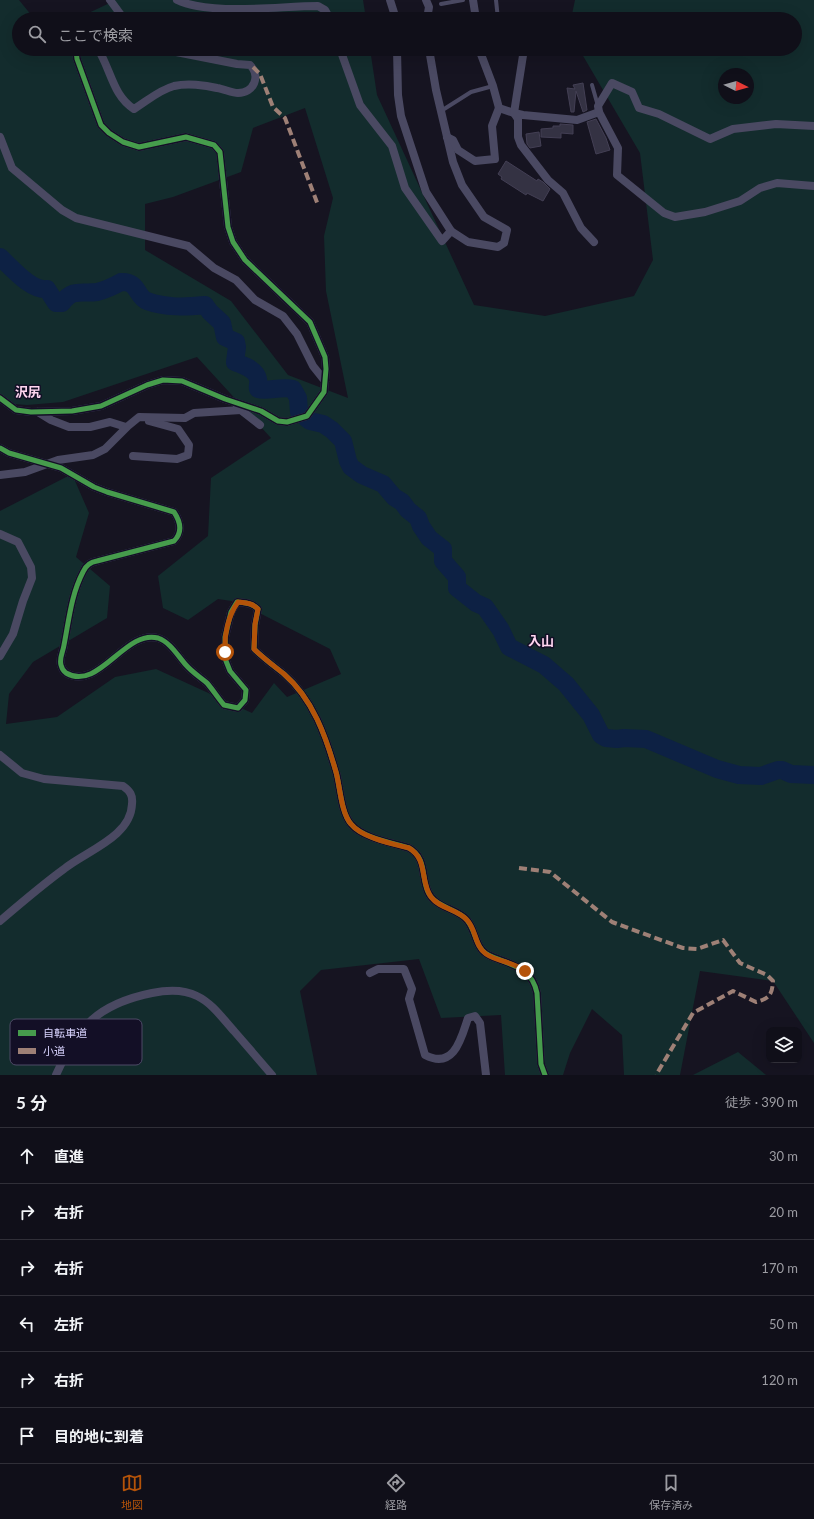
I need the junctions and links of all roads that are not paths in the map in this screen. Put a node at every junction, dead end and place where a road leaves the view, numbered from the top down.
1 (110, 0) edge
2 (177, 0) edge
3 (390, 0) edge
4 (426, 0) edge
5 (463, 0) edge
6 (473, 0) edge
7 (496, 0) edge
8 (441, 4) dead end
9 (119, 12) edge
10 (326, 12) edge
11 (394, 12) edge
12 (428, 12) edge
13 (475, 12) edge
14 (497, 12) edge
15 (77, 56) edge
16 (102, 56) edge
17 (196, 56) edge
18 (342, 56) edge
19 (397, 56) edge
20 (430, 56) edge
21 (482, 56) edge
22 (523, 56) edge
23 (592, 85) dead end
24 (493, 86) junction
25 (499, 108) junction
26 (598, 109) junction
27 (441, 111) junction
28 (514, 113) junction
29 (814, 126) edge
30 (447, 137) junction
31 (0, 138) edge
32 (814, 186) edge
33 (451, 231) junction
34 (594, 242) dead end
35 (325, 381) junction
36 (0, 398) edge
37 (228, 400) junction
38 (241, 410) junction
39 (37, 412) junction
40 (148, 418) junction
41 (260, 426) dead end
42 (126, 427) junction
43 (0, 448) edge
44 (133, 456) dead end
45 (47, 464) junction
46 (0, 475) edge
47 (0, 534) edge
48 (0, 656) edge
49 (0, 756) edge
50 (0, 922) edge
51 (370, 973) dead end
52 (92, 1019) edge
53 (61, 1065) edge
54 (56, 1075) edge
55 (272, 1075) edge
56 (486, 1075) edge
57 (545, 1075) edge

1 - 9 street
2 - 10 street
3 - 11 street
4 - 12 street
5 - 8 lane
6 - 13 street
7 - 14 lane
15 - 35 street
16 - 17 street
18 - 33 street
19 - 33 street
20 - 27 street
21 - 24 street
22 - 28 street
23 - 26 lane
24 - 25 street
24 - 27 lane
25 - 28 street
25 - 30 street
26 - 28 street
26 - 29 street
26 - 32 street
27 - 30 street
28 - 34 street
30 - 33 street
31 - 35 street
35 - 37 street
36 - 39 street
37 - 38 street
37 - 39 street
38 - 40 street
38 - 41 street
39 - 42 street
40 - 42 street
40 - 44 street
42 - 45 street
43 - 45 street
45 - 46 street
45 - 57 street
47 - 48 street
49 - 50 street
51 - 56 street
52 - 55 street
53 - 54 street

